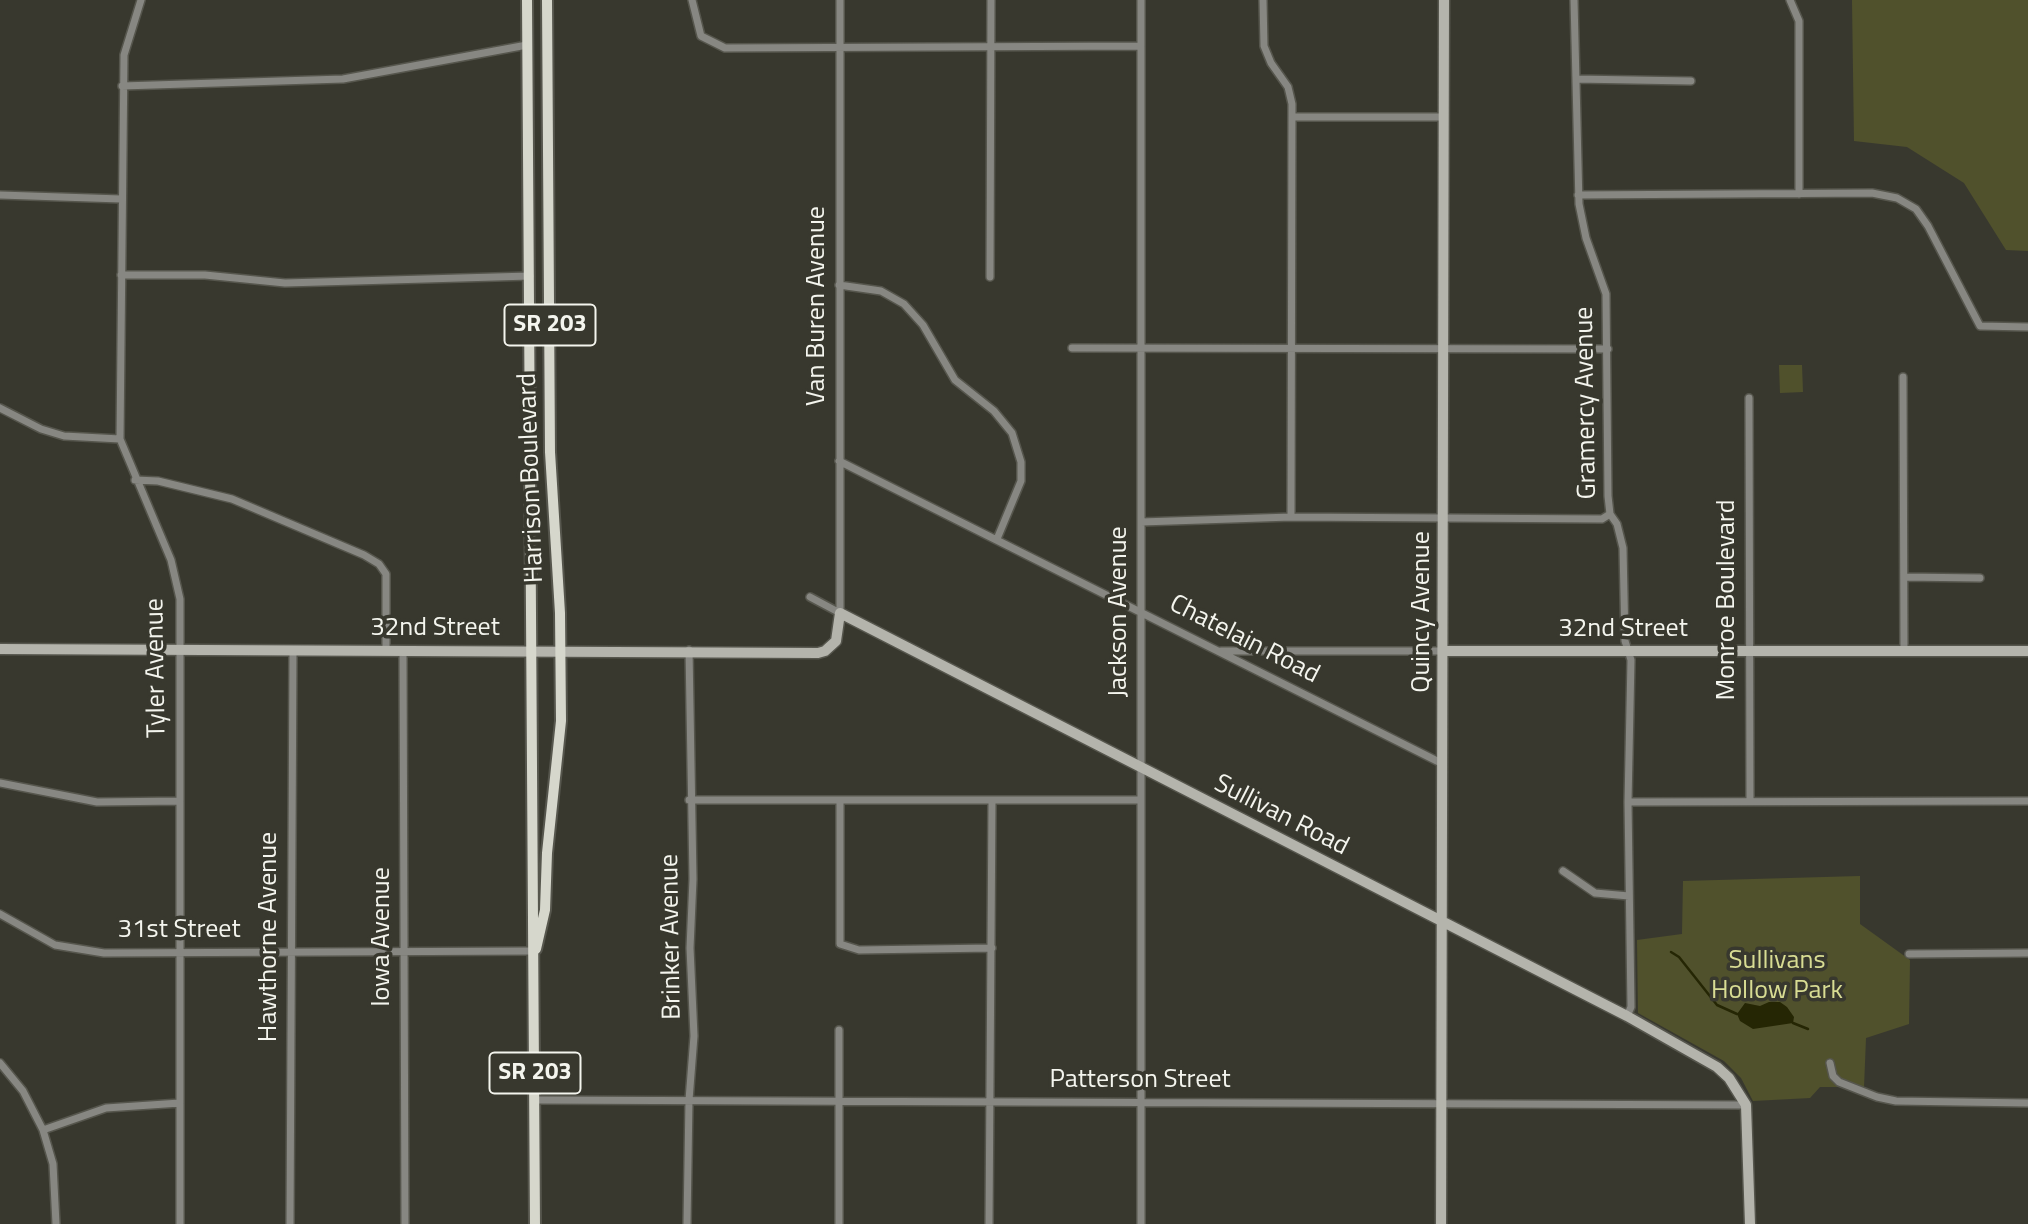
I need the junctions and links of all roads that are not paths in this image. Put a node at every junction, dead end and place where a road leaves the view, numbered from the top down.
1 (141, 0) edge
2 (527, 0) edge
3 (547, 0) edge
4 (692, 0) edge
5 (840, 0) edge
6 (991, 0) edge
7 (1141, 0) edge
8 (1264, 0) edge
9 (1444, 0) edge
10 (1574, 0) edge
11 (1790, 0) edge
12 (527, 45) junction
13 (840, 46) junction
14 (991, 46) junction
15 (1141, 46) junction
16 (1576, 79) junction
17 (1691, 81) dead end
18 (122, 86) junction
19 (1292, 117) junction
20 (1444, 117) junction
21 (1799, 194) junction
22 (0, 195) edge
23 (1578, 195) junction
24 (121, 199) junction
25 (121, 275) junction
26 (530, 276) junction
27 (990, 277) dead end
28 (839, 285) junction
29 (2028, 327) edge
30 (1072, 348) dead end
31 (1293, 348) junction
32 (1443, 348) junction
33 (1141, 349) junction
34 (1608, 349) junction
35 (1903, 377) dead end
36 (1749, 398) dead end
37 (0, 408) edge
38 (120, 439) junction
39 (839, 461) junction
40 (135, 480) junction
41 (1610, 514) junction
42 (1291, 517) junction
43 (1444, 517) junction
44 (1141, 522) junction
45 (997, 539) junction
46 (1904, 577) junction
47 (1980, 578) dead end
48 (810, 597) dead end
49 (1141, 611) junction
50 (840, 613) junction
51 (0, 649) edge
52 (179, 650) junction
53 (386, 650) junction
54 (403, 650) junction
55 (530, 650) junction
56 (561, 650) junction
57 (689, 650) junction
58 (293, 651) junction
59 (1217, 651) junction
60 (1445, 651) junction
61 (1628, 651) junction
62 (1749, 651) junction
63 (1904, 651) junction
64 (2028, 651) edge
65 (1443, 764) junction
66 (1141, 768) junction
67 (0, 783) edge
68 (690, 800) junction
69 (840, 800) junction
70 (1141, 800) junction
71 (180, 801) junction
72 (992, 801) junction
73 (2028, 801) edge
74 (1628, 802) junction
75 (1750, 802) junction
76 (1563, 871) dead end
77 (1629, 896) junction
78 (0, 914) edge
79 (1444, 922) junction
80 (992, 948) junction
81 (535, 951) junction
82 (180, 952) junction
83 (290, 952) junction
84 (404, 952) junction
85 (2028, 953) edge
86 (1909, 954) dead end
87 (1627, 1016) junction
88 (839, 1030) dead end
89 (0, 1063) edge
90 (1830, 1063) dead end
91 (535, 1100) junction
92 (689, 1100) junction
93 (839, 1101) junction
94 (988, 1102) junction
95 (1141, 1102) junction
96 (180, 1103) junction
97 (2028, 1103) edge
98 (1443, 1104) junction
99 (1746, 1105) junction
100 (43, 1130) junction
101 (56, 1224) edge
102 (180, 1224) edge
103 (290, 1224) edge
104 (405, 1224) edge
105 (535, 1224) edge
106 (687, 1224) edge
107 (839, 1224) edge
108 (989, 1224) edge
109 (1141, 1224) edge
110 (1441, 1224) edge
111 (1750, 1224) edge

1 - 18 street, Tyler Avenue
2 - 12 main road, Harrison Boulevard / SR 203
3 - 56 main road, Harrison Boulevard / SR 203
4 - 13 street
5 - 13 street, Van Buren Avenue
6 - 14 street
7 - 15 street, Jackson Avenue
8 - 19 street
9 - 20 street, Quincy Avenue
10 - 16 street, Gramercy Avenue
11 - 21 street
12 - 18 street
12 - 26 main road, Harrison Boulevard / SR 203
13 - 14 street
13 - 28 street, Van Buren Avenue
14 - 15 street
14 - 27 street
15 - 33 street, Jackson Avenue
16 - 17 street
16 - 23 street, Gramercy Avenue
18 - 24 street, Tyler Avenue
19 - 20 street
19 - 31 street
20 - 32 street, Quincy Avenue
21 - 23 street
21 - 29 street
22 - 24 street
23 - 34 street, Gramercy Avenue
24 - 25 street, Tyler Avenue
25 - 26 street
25 - 38 street, Tyler Avenue
26 - 55 main road, Harrison Boulevard / SR 203
28 - 39 street, Van Buren Avenue
28 - 45 street
30 - 33 street
31 - 32 street
31 - 33 street
31 - 42 street
32 - 34 street
32 - 43 street, Quincy Avenue
33 - 44 street, Jackson Avenue
34 - 41 street, Gramercy Avenue
35 - 46 street
36 - 62 street, Monroe Boulevard
37 - 38 street
38 - 40 street, Tyler Avenue
39 - 45 street, Chatelain Road
39 - 50 street, Van Buren Avenue
40 - 52 street, Tyler Avenue
40 - 53 street
41 - 43 street
41 - 61 street, Gramercy Avenue
42 - 43 street
42 - 44 street
43 - 60 street, Quincy Avenue
44 - 49 street, Jackson Avenue
45 - 49 street, Chatelain Road
46 - 47 street
46 - 63 street
48 - 50 street, Sullivan Road
49 - 59 street, Chatelain Road
49 - 66 street, Jackson Avenue
50 - 57 street, 32nd Street
50 - 66 street, Sullivan Road
51 - 52 street, 32nd Street
52 - 58 street, 32nd Street
52 - 71 street, Tyler Avenue
53 - 54 street, 32nd Street
53 - 58 street, 32nd Street
54 - 55 street, 32nd Street
54 - 84 street, Iowa Avenue
55 - 56 street, 32nd Street
55 - 81 main road, Harrison Boulevard / SR 203
56 - 57 street, 32nd Street
56 - 81 main road, Harrison Boulevard / SR 203
57 - 68 street, Brinker Avenue
58 - 83 street, Hawthorne Avenue
59 - 60 street, 32nd Street
59 - 65 street, Chatelain Road
60 - 61 street, 32nd Street
60 - 65 street, Quincy Avenue
61 - 62 street, 32nd Street
61 - 74 street, Gramercy Avenue
62 - 63 street, 32nd Street
62 - 75 street, Monroe Boulevard
63 - 64 street, 32nd Street
65 - 79 street, Quincy Avenue
66 - 70 street, Jackson Avenue
66 - 79 street, Sullivan Road
67 - 71 street
68 - 69 street
68 - 92 street, Brinker Avenue
69 - 72 street
69 - 80 street
70 - 72 street
70 - 95 street, Jackson Avenue
71 - 82 street, Tyler Avenue
72 - 80 street
73 - 75 street
74 - 75 street
74 - 77 street, Gramercy Avenue
76 - 77 street
77 - 87 street, Gramercy Avenue
78 - 82 street, 31st Street
79 - 87 street, Sullivan Road
79 - 98 street, Quincy Avenue
80 - 94 street
81 - 84 street, 31st Street
81 - 91 main road, Harrison Boulevard / SR 203
82 - 83 street, 31st Street
82 - 96 street, Tyler Avenue
83 - 84 street, 31st Street
83 - 103 street, Hawthorne Avenue
84 - 104 street, Iowa Avenue
85 - 86 street
87 - 99 street, Sullivan Road
88 - 93 street
89 - 100 street
90 - 97 street
91 - 92 street, Patterson Street
91 - 105 main road, Harrison Boulevard / SR 203
92 - 93 street, Patterson Street
92 - 106 street, Brinker Avenue
93 - 94 street, Patterson Street
93 - 107 street
94 - 95 street, Patterson Street
94 - 108 street
95 - 98 street, Patterson Street
95 - 109 street, Jackson Avenue
96 - 100 street
96 - 102 street, Tyler Avenue
98 - 99 street, Patterson Street
98 - 110 street, Quincy Avenue
99 - 111 street
100 - 101 street

